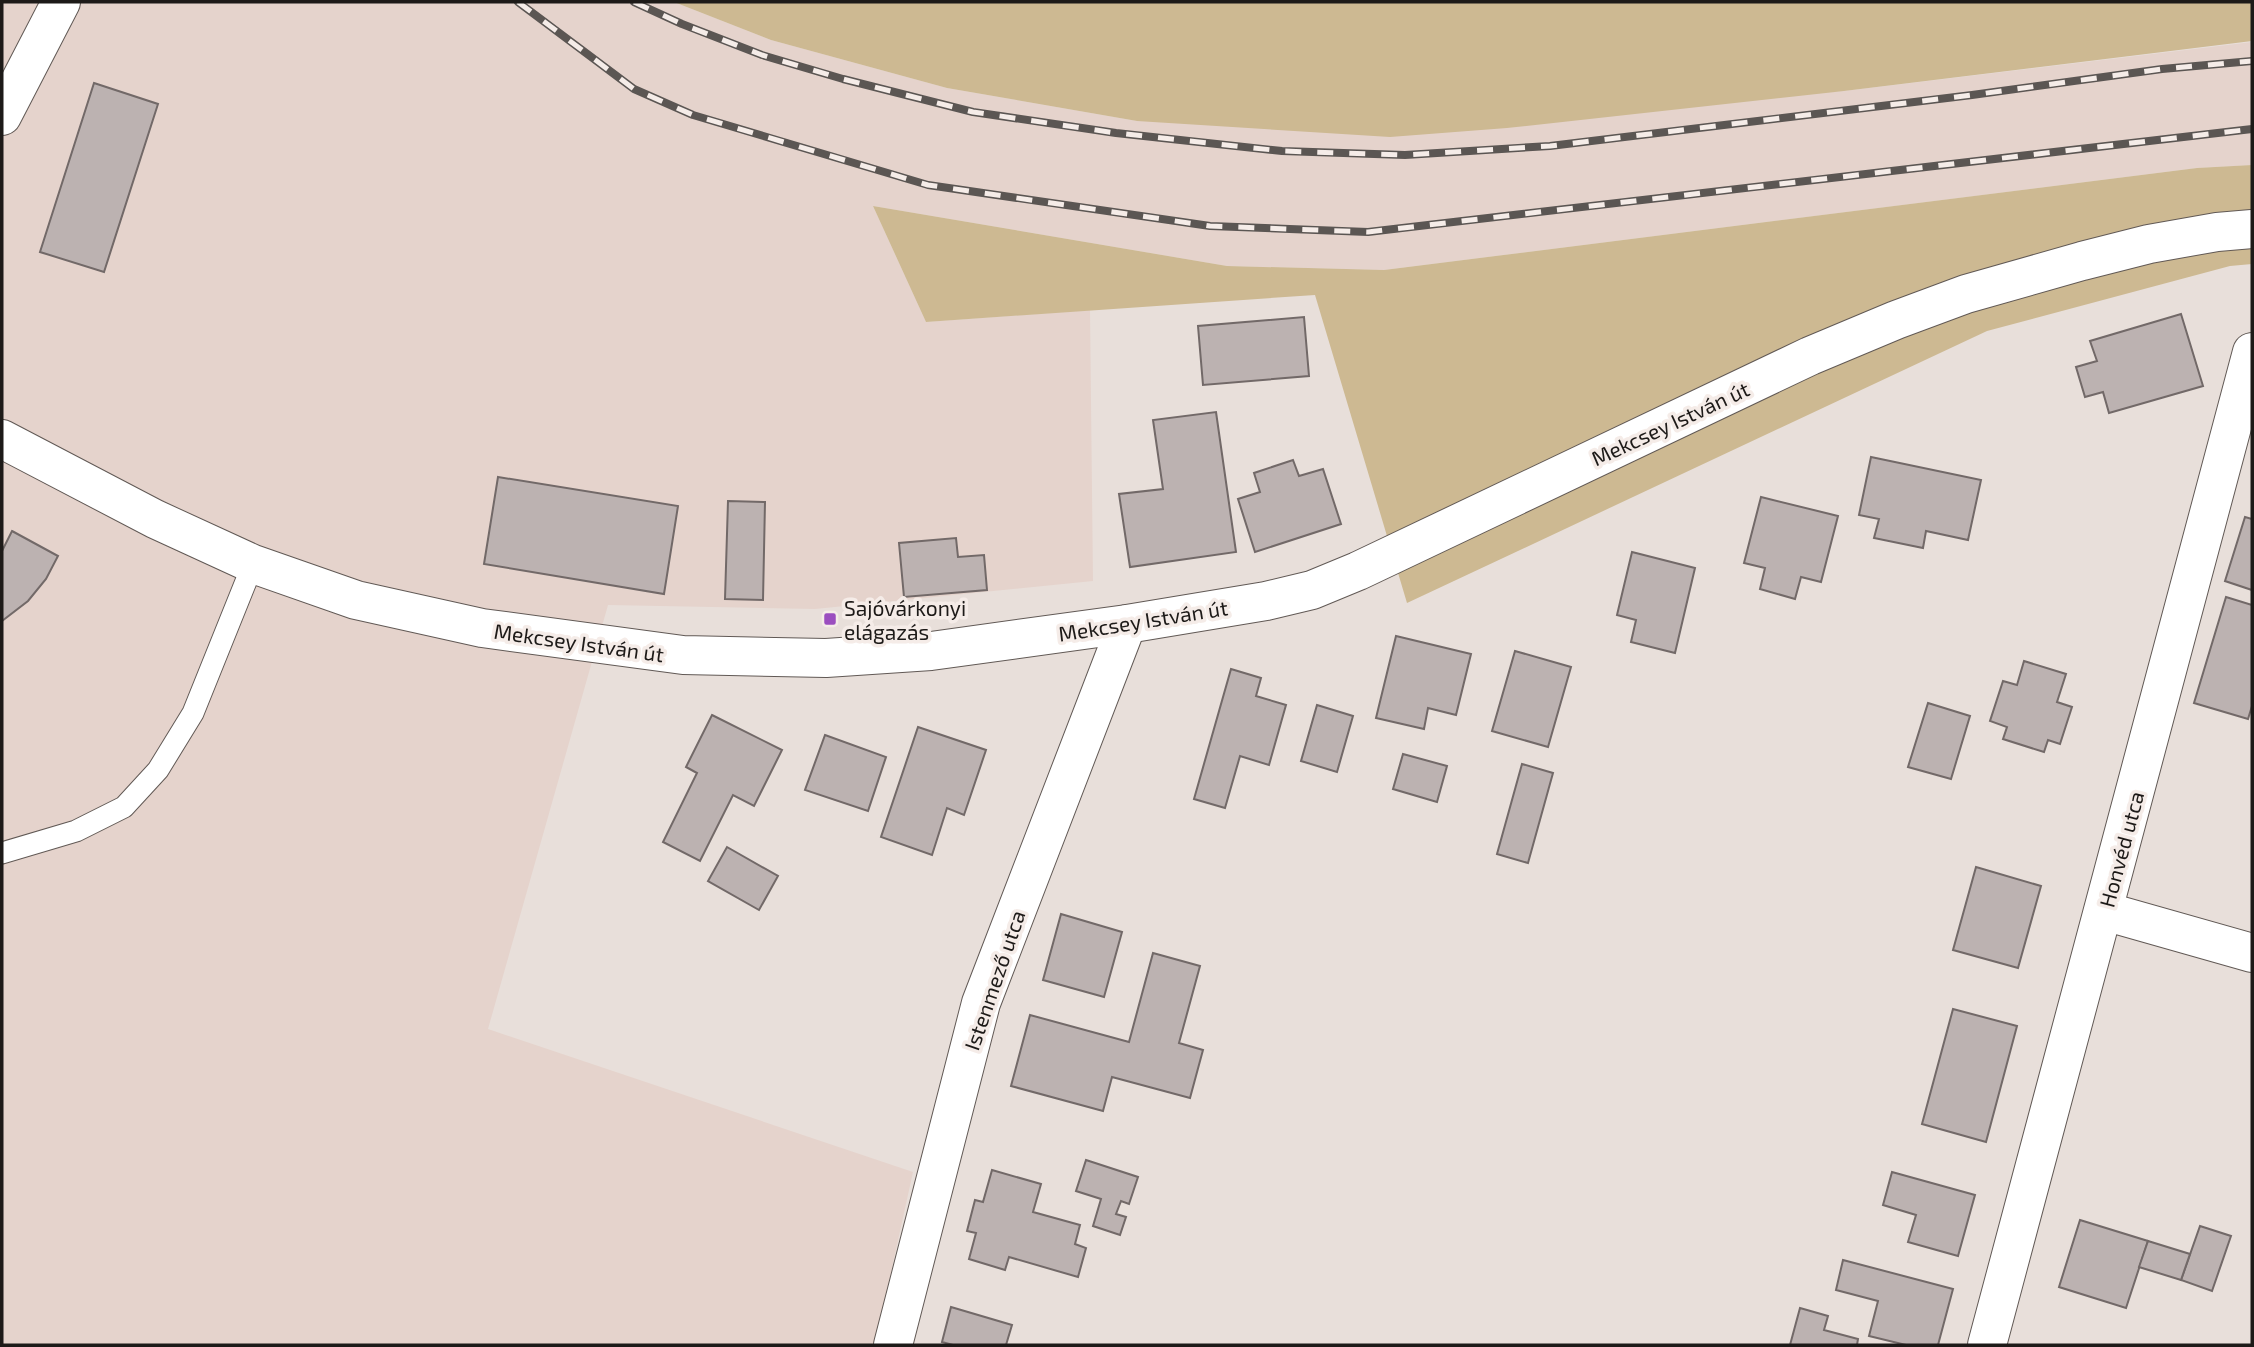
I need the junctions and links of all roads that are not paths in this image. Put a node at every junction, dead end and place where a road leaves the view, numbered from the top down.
1 (61, 2) edge
2 (2, 116) edge
3 (2252, 229) edge
4 (2252, 352) edge
5 (2, 439) edge
6 (253, 565) junction
7 (1127, 624) junction
8 (2, 853) edge
9 (2104, 911) junction
10 (2252, 953) edge
11 (893, 1345) edge
12 (1987, 1345) edge

1 - 2 street
3 - 7 street, Mekcsey István út
4 - 9 street, Honvéd utca
5 - 6 street, Mekcsey István út
6 - 7 street, Mekcsey István út
6 - 8 lane
7 - 11 street, Istenmező utca
9 - 10 street
9 - 12 street, Honvéd utca

